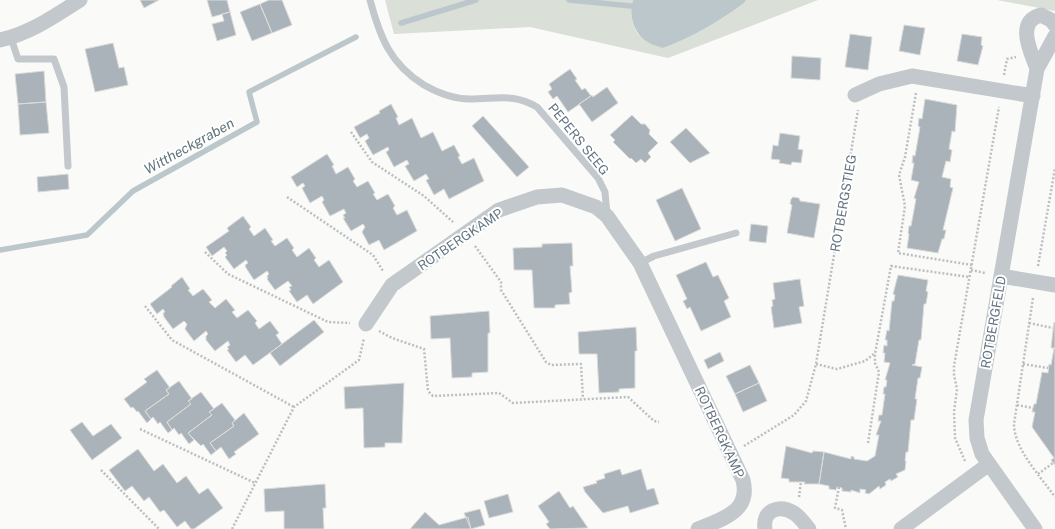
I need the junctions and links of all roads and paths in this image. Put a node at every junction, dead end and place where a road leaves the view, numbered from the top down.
1 (80, 0) edge
2 (370, 0) edge
3 (1055, 25) edge
4 (6, 39) edge
5 (1054, 41) edge
6 (1032, 53) junction
7 (1037, 69) junction
8 (1002, 91) junction
9 (916, 93) dead end
10 (855, 95) joint
11 (1033, 96) junction
12 (351, 132) dead end
13 (68, 166) dead end
14 (1055, 168) edge
15 (287, 197) dead end
16 (607, 216) junction
17 (736, 232) dead end
18 (466, 233) junction
19 (205, 252) dead end
20 (640, 263) junction
21 (972, 265) junction
22 (1001, 276) junction
23 (969, 277) junction
24 (1036, 282) junction
25 (392, 285) junction
26 (1055, 285) edge
27 (145, 306) dead end
28 (1029, 323) junction
29 (366, 324) junction
30 (1053, 328) dead end
31 (875, 354) junction
32 (816, 364) junction
33 (1023, 364) junction
34 (1048, 368) dead end
35 (583, 399) junction
36 (1017, 405) junction
37 (294, 407) junction
38 (1033, 408) dead end
39 (659, 422) dead end
40 (140, 429) dead end
41 (868, 443) dead end
42 (732, 454) junction
43 (1053, 463) dead end
44 (989, 464) junction
45 (101, 470) dead end
46 (1038, 474) junction
47 (974, 475) junction
48 (255, 483) junction
49 (839, 487) dead end
50 (1055, 498) edge
51 (159, 529) edge
52 (232, 529) edge
53 (698, 529) edge
54 (765, 529) edge
55 (809, 529) edge
56 (846, 529) edge
57 (902, 529) edge
58 (1035, 529) edge

1 - 4 street
2 - 16 lane, PEPERS SEEG
3 - 6 street, ROTBERGFELD
4 - 13 lane
5 - 7 street, ROTBERGFELD
6 - 7 street, ROTBERGFELD
6 - 8 path
7 - 11 street, ROTBERGFELD
8 - 10 street
8 - 11 street
8 - 21 path
9 - 21 path
10 - 32 path, ROTBERGSTIEG
11 - 22 street, ROTBERGFELD
12 - 18 path
14 - 24 path
15 - 25 path
16 - 18 street, ROTBERGKAMP
16 - 20 street, ROTBERGKAMP
17 - 20 lane
18 - 25 street, ROTBERGKAMP
18 - 35 path
19 - 29 path
20 - 42 street, ROTBERGKAMP
21 - 23 path
22 - 24 street
22 - 44 street, ROTBERGFELD
23 - 31 path
23 - 47 path
24 - 26 street
24 - 28 path
25 - 29 street, ROTBERGKAMP
27 - 37 path
28 - 30 path
28 - 33 path
29 - 35 path
29 - 37 path
31 - 32 path
31 - 41 path
32 - 42 path, ROTBERGSTIEG
33 - 34 path
33 - 36 path
35 - 39 path
36 - 38 path
36 - 46 path
37 - 48 path
40 - 48 path
42 - 53 street, ROTBERGKAMP
43 - 46 path
44 - 47 street
44 - 58 street, ROTBERGFELD
45 - 51 path
46 - 50 path
47 - 57 street
48 - 52 path
49 - 56 path
54 - 55 street

